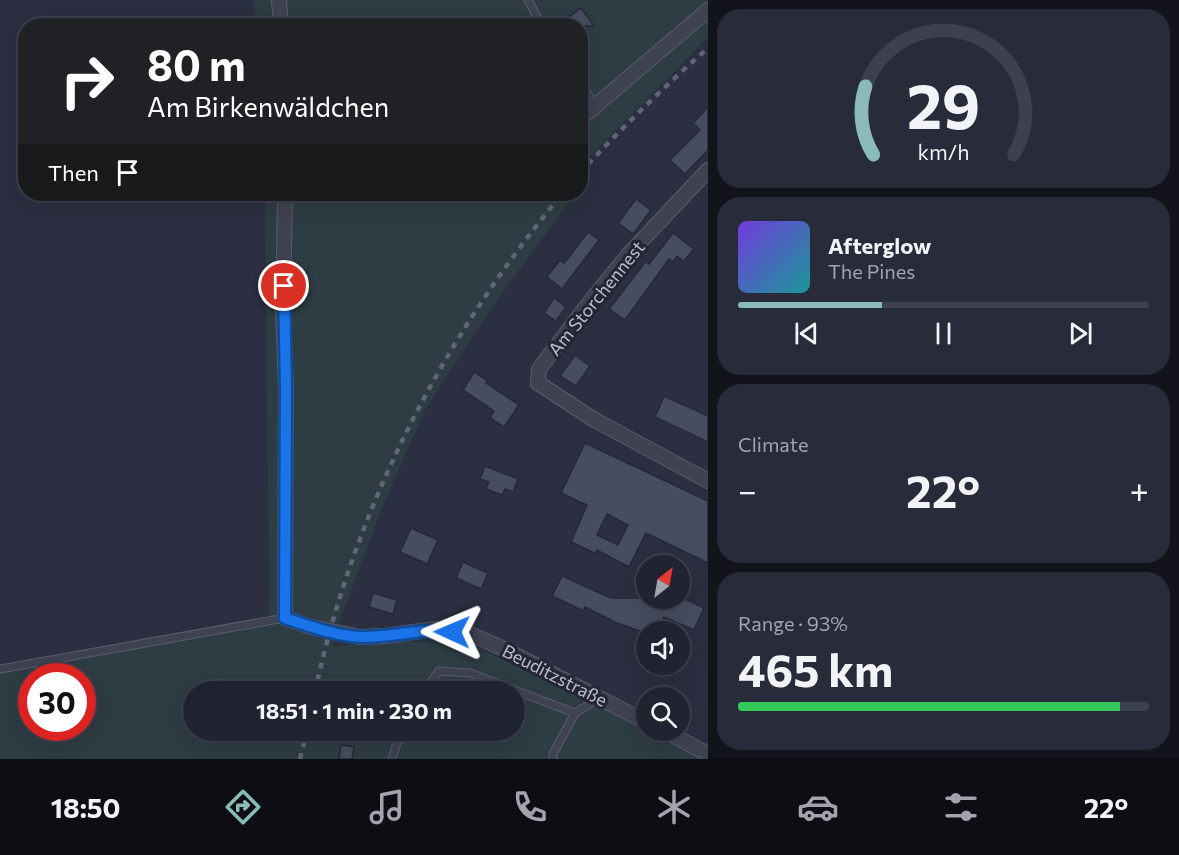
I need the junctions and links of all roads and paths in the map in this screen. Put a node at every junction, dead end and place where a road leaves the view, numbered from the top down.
1 (279, 0) edge
2 (528, 0) edge
3 (708, 10) edge
4 (280, 18) edge
5 (538, 18) edge
6 (588, 103) edge
7 (592, 110) junction
8 (588, 113) edge
9 (708, 170) edge
10 (285, 201) edge
11 (708, 480) edge
12 (285, 618) junction
13 (0, 669) edge
14 (431, 681) edge
15 (491, 681) edge
16 (525, 694) edge
17 (600, 698) junction
18 (575, 713) junction
19 (636, 717) edge
20 (398, 741) edge
21 (684, 741) edge
22 (708, 754) edge
23 (392, 759) edge
24 (553, 759) edge

1 - 4 street
2 - 5 lane
3 - 7 street
6 - 7 street
7 - 8 street
9 - 11 street, Am Storchennest
10 - 12 street
12 - 13 lane
12 - 17 street, Beuditzstraße
14 - 15 lane
16 - 18 lane
17 - 18 lane
17 - 19 street, Beuditzstraße
18 - 24 lane
20 - 23 lane
21 - 22 street

